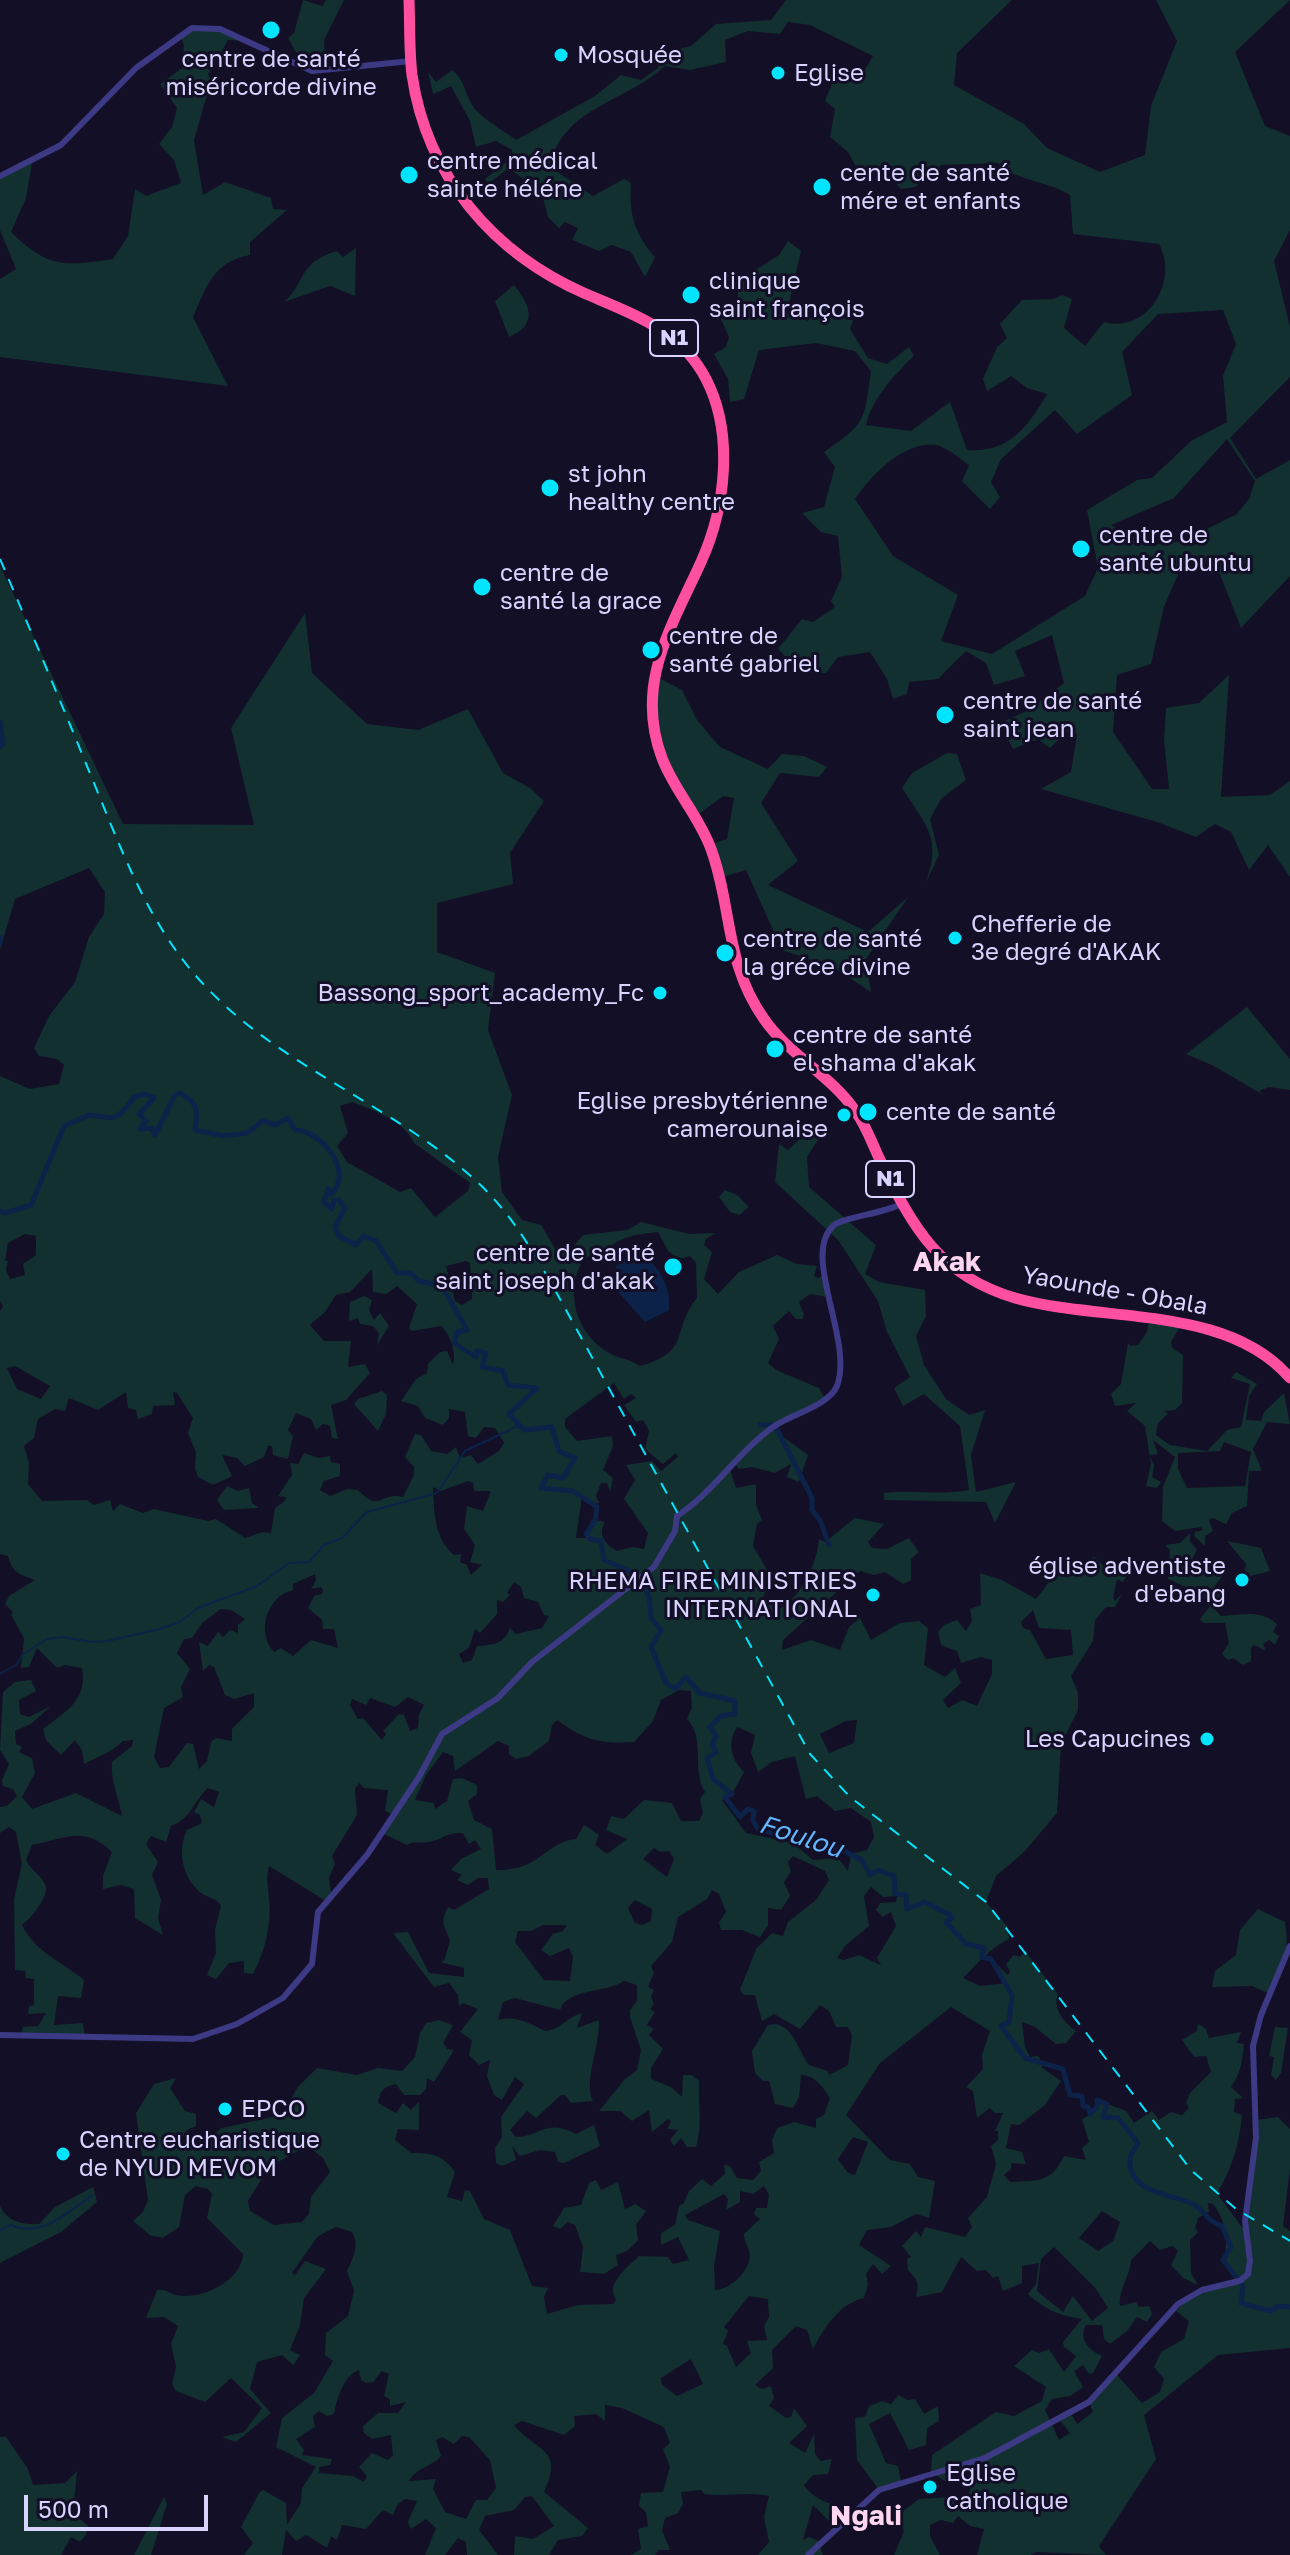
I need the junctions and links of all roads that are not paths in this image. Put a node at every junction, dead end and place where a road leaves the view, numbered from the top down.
1 (409, 0) edge
2 (411, 61) junction
3 (0, 176) edge
4 (901, 1204) junction
5 (1290, 1378) edge
6 (1290, 1946) edge
7 (0, 2035) edge
8 (808, 2555) edge

1 - 2 highway, Yaounde - Obala / N1
2 - 3 street
2 - 4 highway, Yaounde - Obala / N1
4 - 5 highway, Yaounde - Obala / N1
4 - 7 street
6 - 8 street

